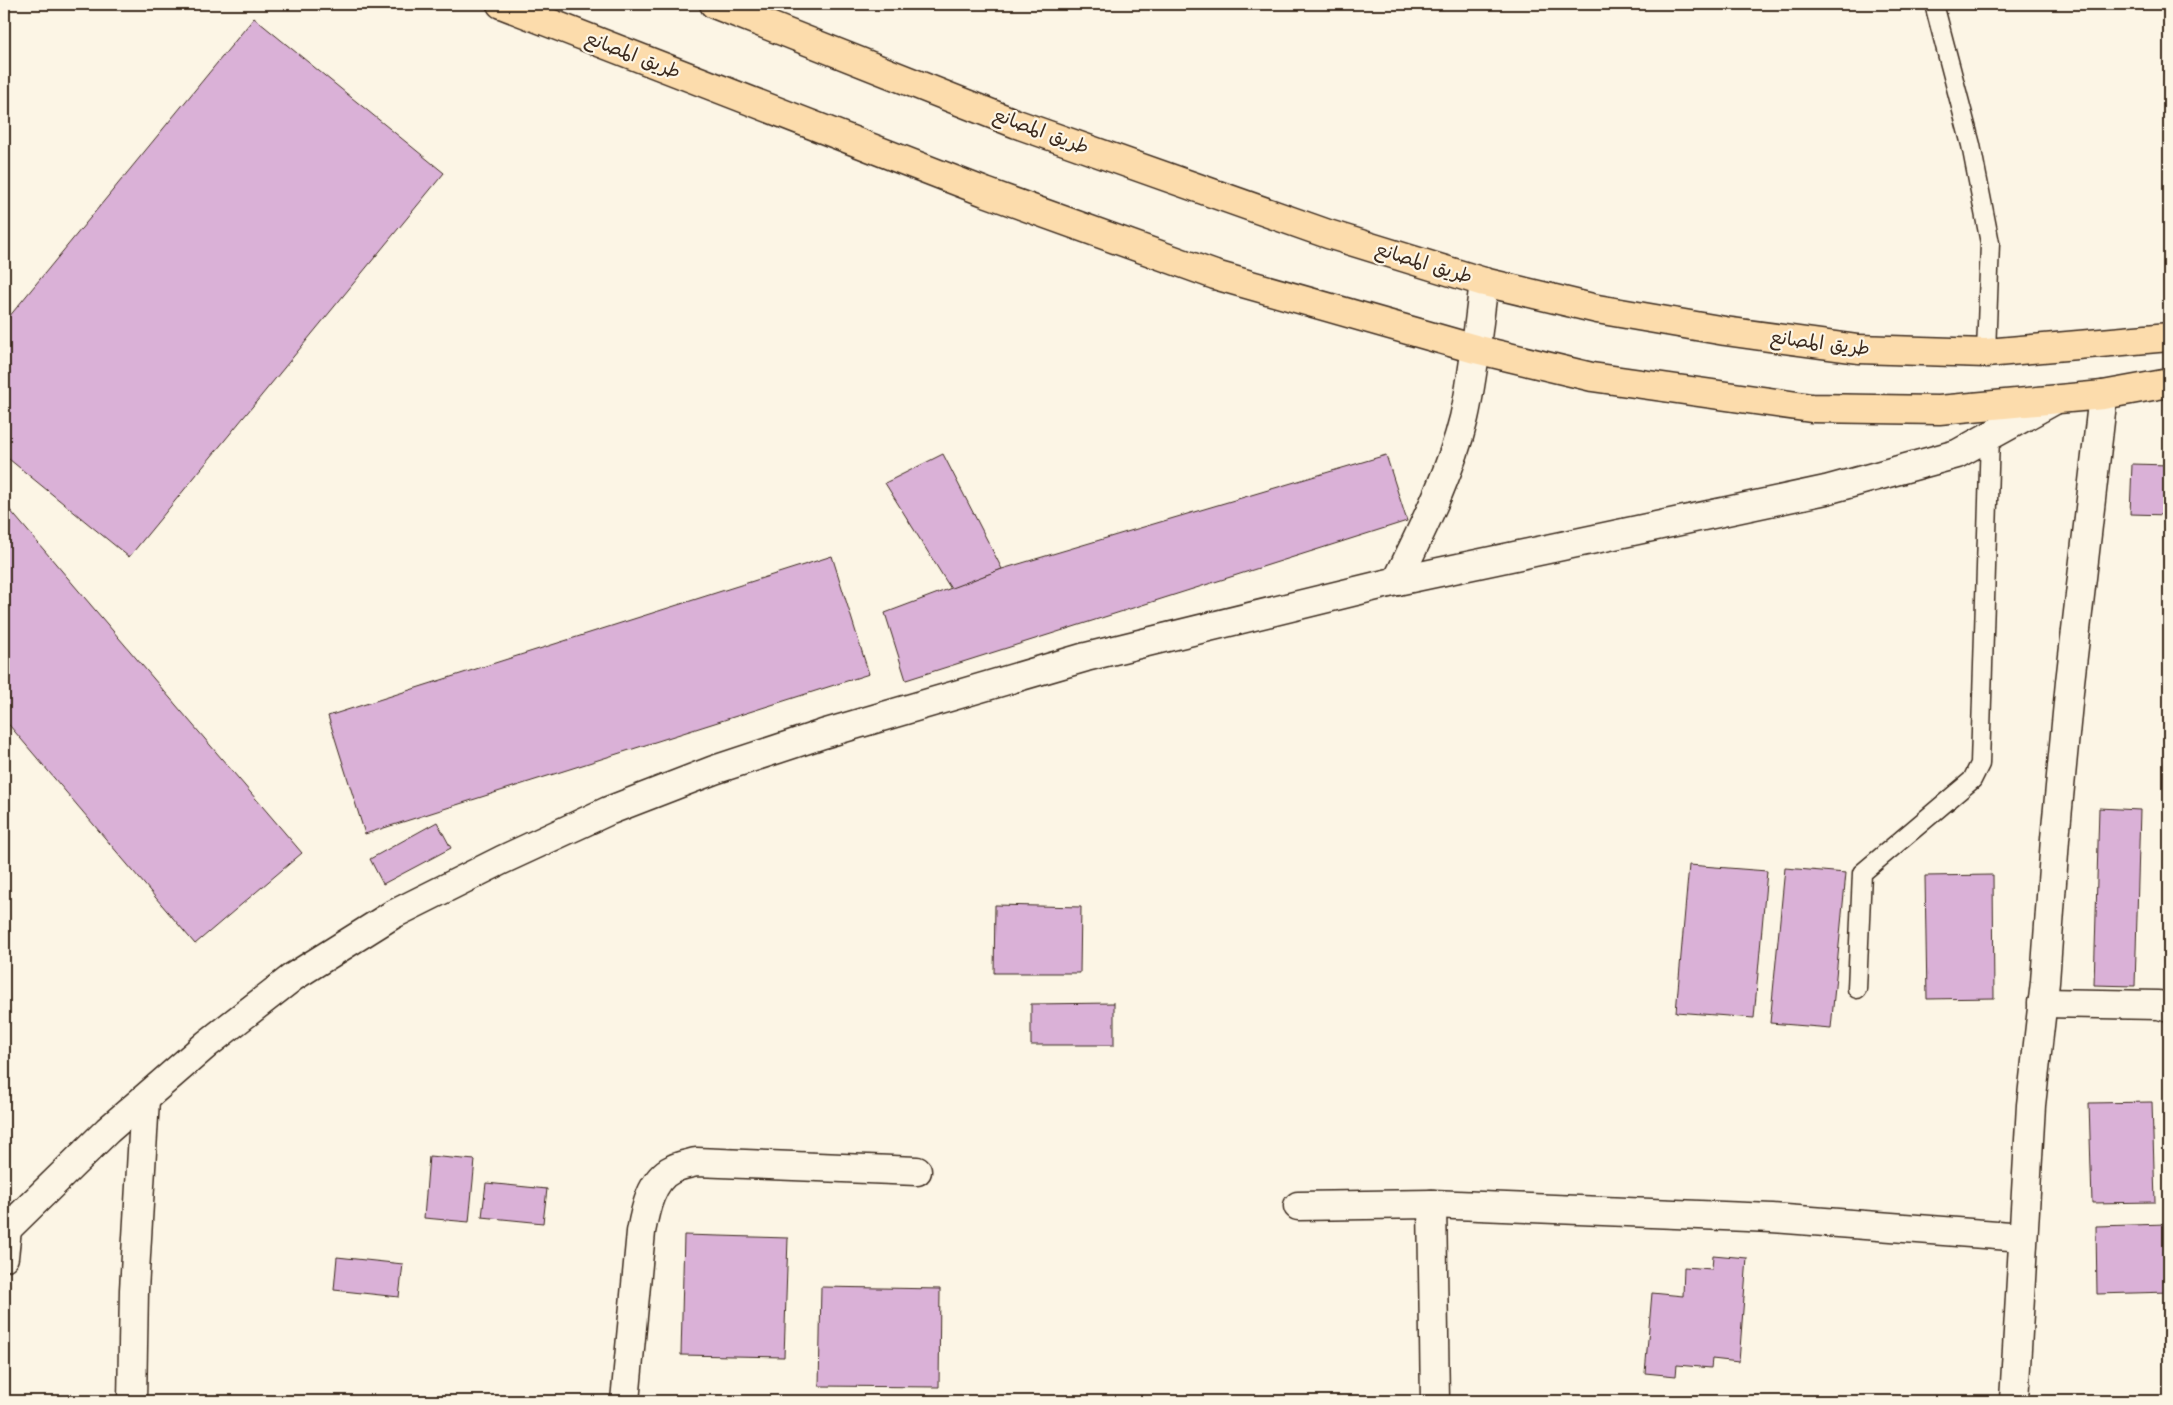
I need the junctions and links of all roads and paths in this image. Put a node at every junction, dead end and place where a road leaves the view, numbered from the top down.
1 (501, 4) edge
2 (714, 4) edge
3 (1934, 4) edge
4 (1484, 282) junction
5 (2169, 337) edge
6 (1475, 349) junction
7 (1986, 353) junction
8 (2169, 383) edge
9 (2103, 395) junction
10 (2053, 401) junction
11 (1990, 436) junction
12 (1397, 581) junction
13 (1857, 989) dead end
14 (2042, 1004) junction
15 (2169, 1008) edge
16 (145, 1099) junction
17 (917, 1171) dead end
18 (1432, 1204) junction
19 (1298, 1206) dead end
20 (5, 1230) edge
21 (2023, 1237) junction
22 (4, 1257) edge
23 (132, 1401) edge
24 (626, 1401) edge
25 (1435, 1401) edge
26 (2014, 1401) edge

1 - 6 main road, طريق المصانع
2 - 4 main road, طريق المصانع
3 - 7 lane
4 - 6 street
4 - 7 main road, طريق المصانع
5 - 7 main road, طريق المصانع
6 - 10 main road, طريق المصانع
6 - 12 street
8 - 9 main road, طريق المصانع
9 - 10 main road, طريق المصانع
9 - 14 street
10 - 11 street
11 - 12 street
11 - 13 lane
12 - 16 street
14 - 15 street
14 - 21 street
16 - 20 street
16 - 23 street
17 - 24 street
18 - 19 street
18 - 21 street
18 - 25 street
20 - 22 street
21 - 26 street

